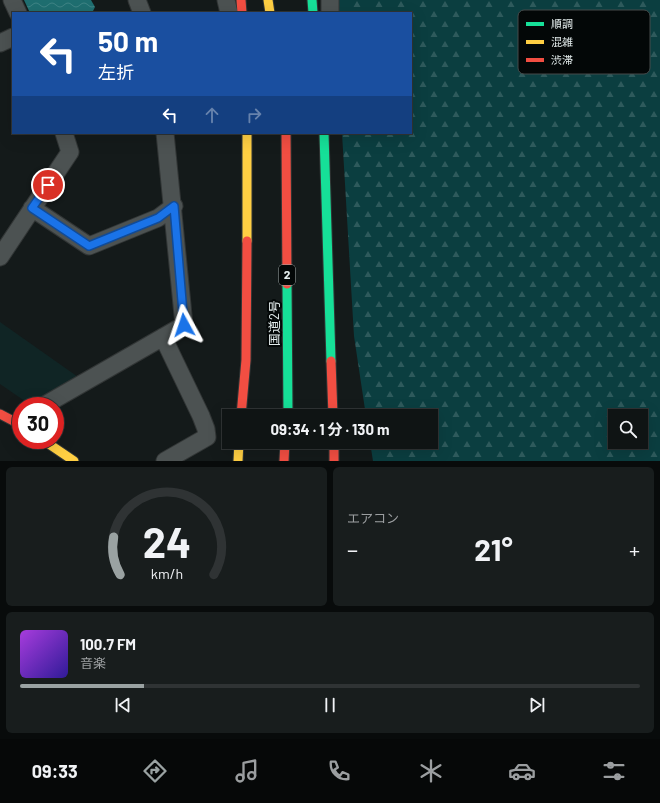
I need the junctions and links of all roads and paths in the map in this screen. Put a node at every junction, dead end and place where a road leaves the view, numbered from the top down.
1 (12, 0) edge
2 (137, 0) edge
3 (226, 0) edge
4 (241, 0) edge
5 (268, 0) edge
6 (312, 0) edge
7 (330, 0) edge
8 (18, 12) edge
9 (142, 12) edge
10 (229, 12) edge
11 (242, 12) edge
12 (270, 12) edge
13 (313, 12) edge
14 (330, 12) edge
15 (12, 37) edge
16 (0, 43) edge
17 (64, 134) edge
18 (165, 134) edge
19 (286, 134) edge
20 (324, 134) edge
21 (246, 138) edge
22 (174, 206) junction
23 (32, 208) junction
24 (0, 255) edge
25 (163, 337) junction
26 (59, 397) edge
27 (242, 409) edge
28 (288, 409) edge
29 (333, 409) edge
30 (0, 414) edge
31 (12, 419) edge
32 (56, 449) edge
33 (239, 449) edge
34 (285, 449) edge
35 (334, 449) edge
36 (74, 461) edge
37 (165, 461) edge
38 (238, 461) edge
39 (284, 461) edge
40 (334, 461) edge

1 - 8 street
2 - 9 street
3 - 10 street
4 - 11 main road
5 - 12 main road
6 - 13 main road
7 - 14 street
15 - 16 street
17 - 23 street
18 - 22 street
19 - 28 main road, 国道2号 / 2
20 - 29 main road
21 - 27 main road
22 - 23 street
22 - 25 street
23 - 24 street
25 - 26 street
25 - 37 street
30 - 31 main road
32 - 36 main road
33 - 38 main road
34 - 39 main road
35 - 40 main road

